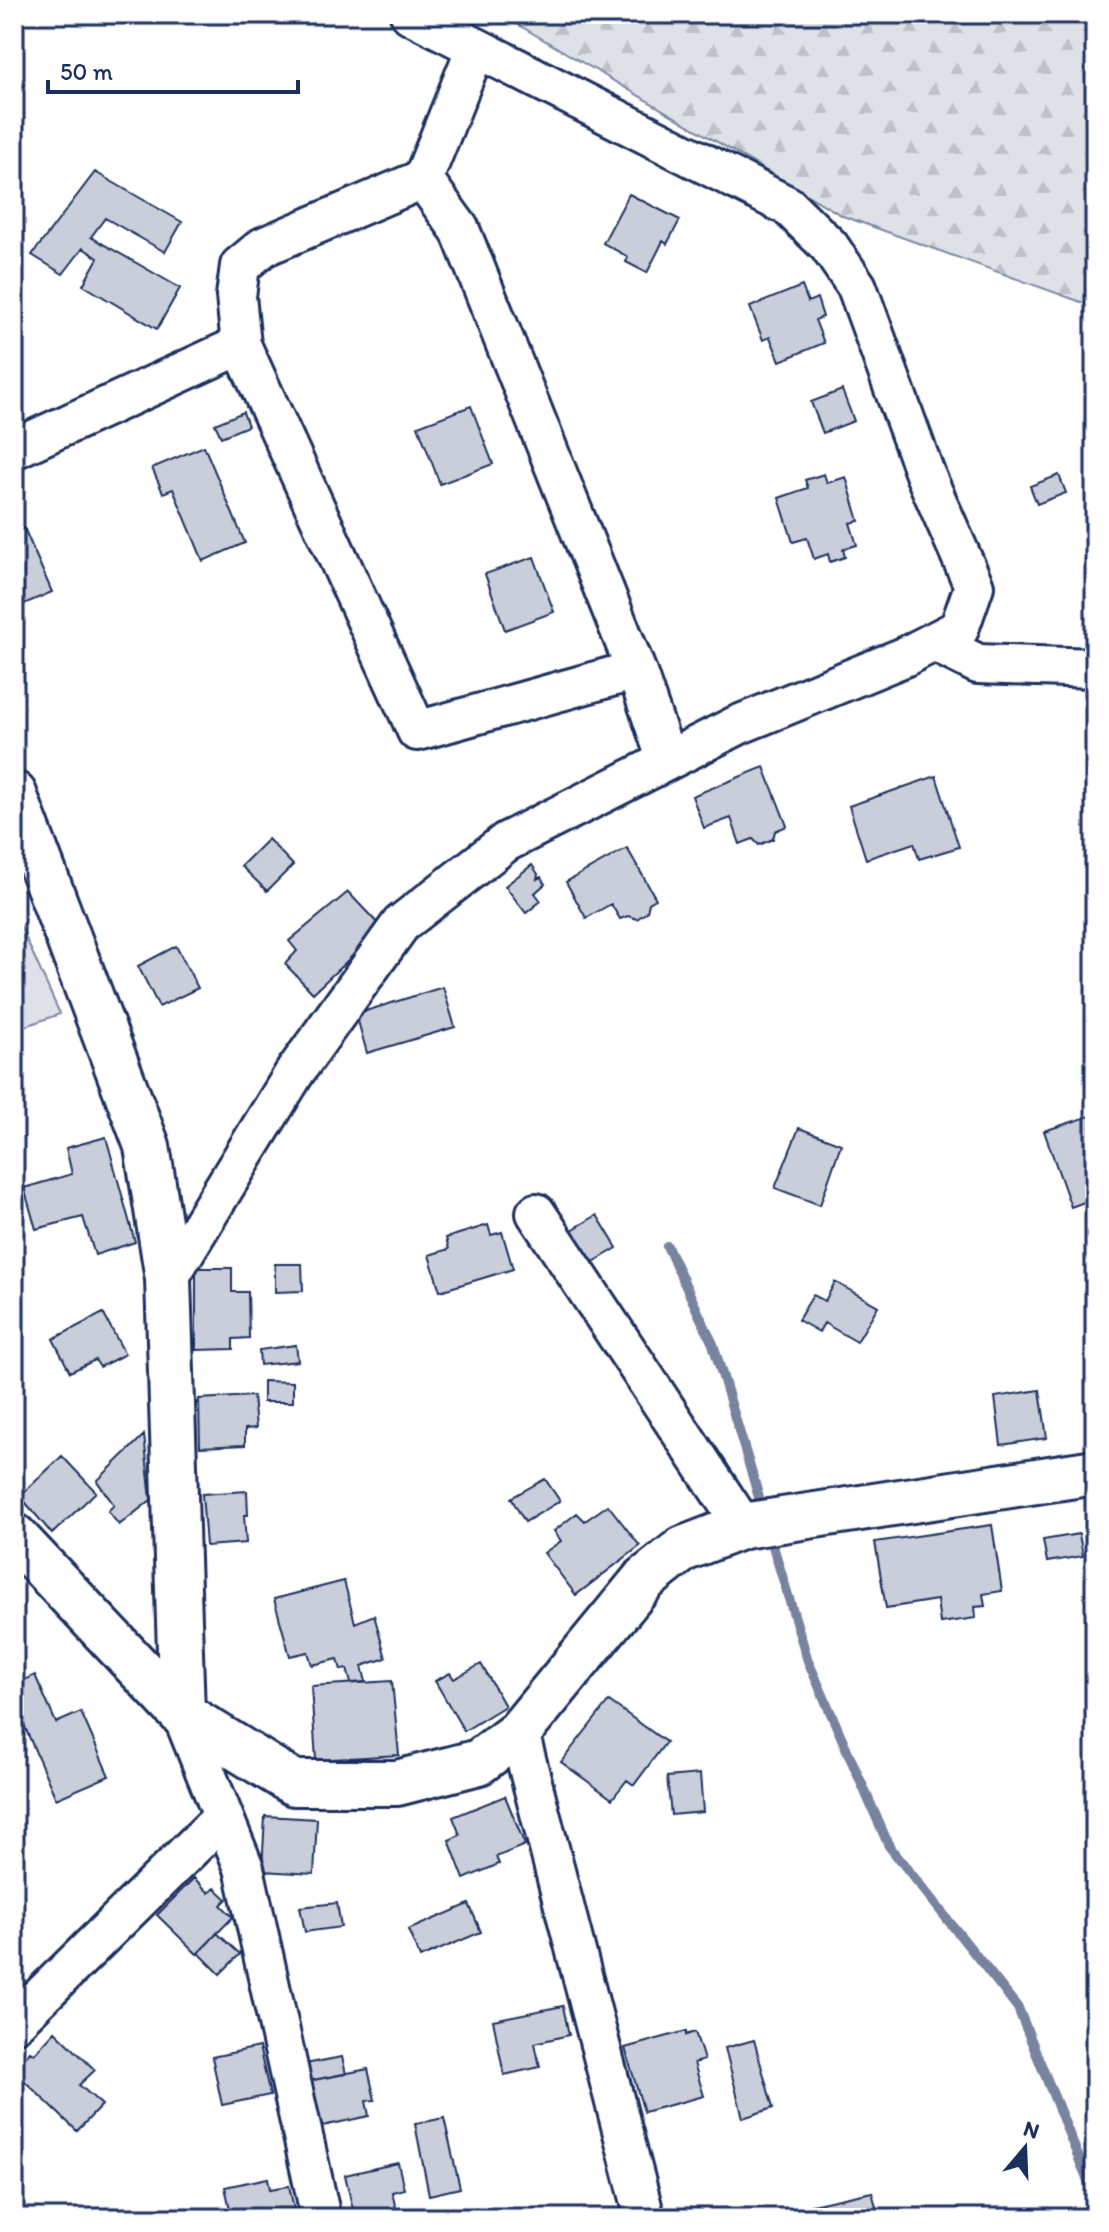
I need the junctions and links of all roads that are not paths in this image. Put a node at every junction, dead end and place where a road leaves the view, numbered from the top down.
1 (410, 14) edge
2 (476, 48) junction
3 (423, 179) junction
4 (241, 345) junction
5 (14, 449) edge
6 (934, 642) junction
7 (1095, 668) edge
8 (636, 670) junction
9 (667, 761) junction
10 (14, 794) edge
11 (536, 1213) dead end
12 (168, 1279) junction
13 (1095, 1472) edge
14 (743, 1526) junction
15 (14, 1536) edge
16 (182, 1714) junction
17 (519, 1732) junction
18 (223, 1817) junction
19 (14, 2023) edge
20 (321, 2218) edge
21 (645, 2218) edge

1 - 2 street
2 - 3 street
2 - 6 street
3 - 4 street
3 - 8 street
4 - 5 street
4 - 8 street
6 - 7 street
6 - 9 street
8 - 9 street
9 - 12 street
10 - 12 street
11 - 14 street
12 - 16 street
13 - 14 street
14 - 17 street
15 - 16 street
16 - 17 street
16 - 18 street
17 - 21 street
18 - 19 street
18 - 20 street

